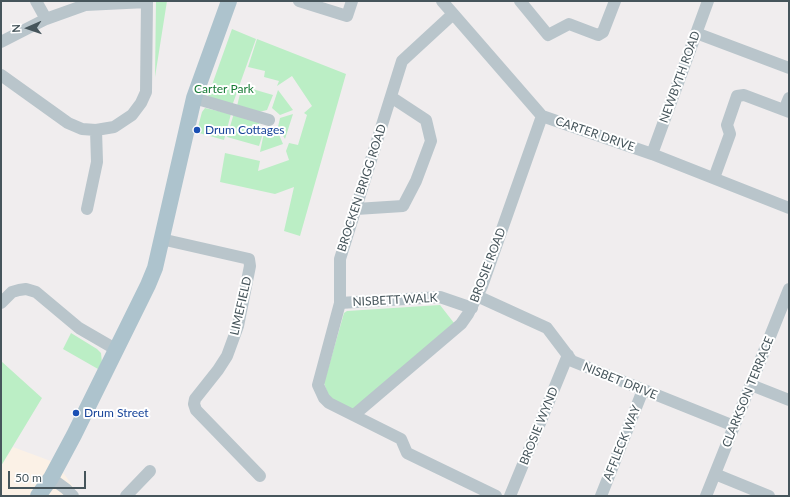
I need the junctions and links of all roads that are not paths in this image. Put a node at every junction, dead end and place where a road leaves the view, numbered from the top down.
1 (36, 1) edge
2 (229, 1) edge
3 (299, 1) edge
4 (351, 1) edge
5 (442, 1) edge
6 (520, 1) edge
7 (615, 1) edge
8 (708, 1) edge
9 (147, 2) edge
10 (453, 14) junction
11 (46, 19) junction
12 (696, 33) junction
13 (1, 42) edge
14 (789, 68) edge
15 (1, 75) edge
16 (391, 96) junction
17 (194, 98) junction
18 (789, 98) edge
19 (787, 111) edge
20 (542, 116) junction
21 (269, 120) dead end
22 (96, 130) junction
23 (652, 154) junction
24 (714, 178) junction
25 (789, 208) edge
26 (87, 209) dead end
27 (356, 209) junction
28 (161, 239) junction
29 (789, 289) edge
30 (477, 296) junction
31 (1, 303) edge
32 (340, 303) junction
33 (472, 308) junction
34 (117, 350) junction
35 (568, 355) junction
36 (751, 385) junction
37 (643, 390) junction
38 (789, 400) edge
39 (354, 415) junction
40 (734, 426) junction
41 (150, 471) dead end
42 (715, 474) junction
43 (260, 476) dead end
44 (51, 478) junction
45 (38, 496) edge
46 (73, 496) edge
47 (126, 496) edge
48 (496, 496) edge
49 (510, 496) edge
50 (601, 496) edge
51 (706, 496) edge
52 (769, 496) edge

1 - 11 street
2 - 17 main road
3 - 4 street
5 - 10 street, CARTER DRIVE
6 - 7 street
8 - 12 street, NEWBYTH ROAD
9 - 11 street
9 - 22 street
10 - 16 street, BROCKEN BRIGG ROAD
10 - 20 street, CARTER DRIVE
11 - 13 street
12 - 14 street
12 - 23 street, NEWBYTH ROAD
15 - 22 street
16 - 27 street, BROCKEN BRIGG ROAD
16 - 27 street
17 - 21 street
17 - 28 main road
18 - 19 street
19 - 24 street
20 - 23 street, CARTER DRIVE
20 - 30 street, BROSIE ROAD
22 - 26 street
23 - 24 street, CARTER DRIVE
24 - 25 street, CARTER DRIVE
27 - 32 street, BROCKEN BRIGG ROAD
28 - 34 main road
28 - 43 street, LIMEFIELD
29 - 36 street, CLARKSON TERRACE
30 - 33 street, BROSIE ROAD
30 - 35 street, NISBET DRIVE
31 - 34 street
32 - 33 street, NISBETT WALK
32 - 39 street, BROCKEN BRIGG ROAD
33 - 39 street, BROSIE ROAD
34 - 44 main road
35 - 37 street, NISBET DRIVE
35 - 49 street, BROSIE WYND
36 - 38 street
36 - 40 street, CLARKSON TERRACE
37 - 40 street, NISBET DRIVE
37 - 50 street, AFFLECK WAY
39 - 48 street, BROCKEN BRIGG ROAD
40 - 42 street, CLARKSON TERRACE
41 - 47 street
42 - 51 street, CLARKSON TERRACE
42 - 52 street
44 - 45 main road
44 - 46 street

